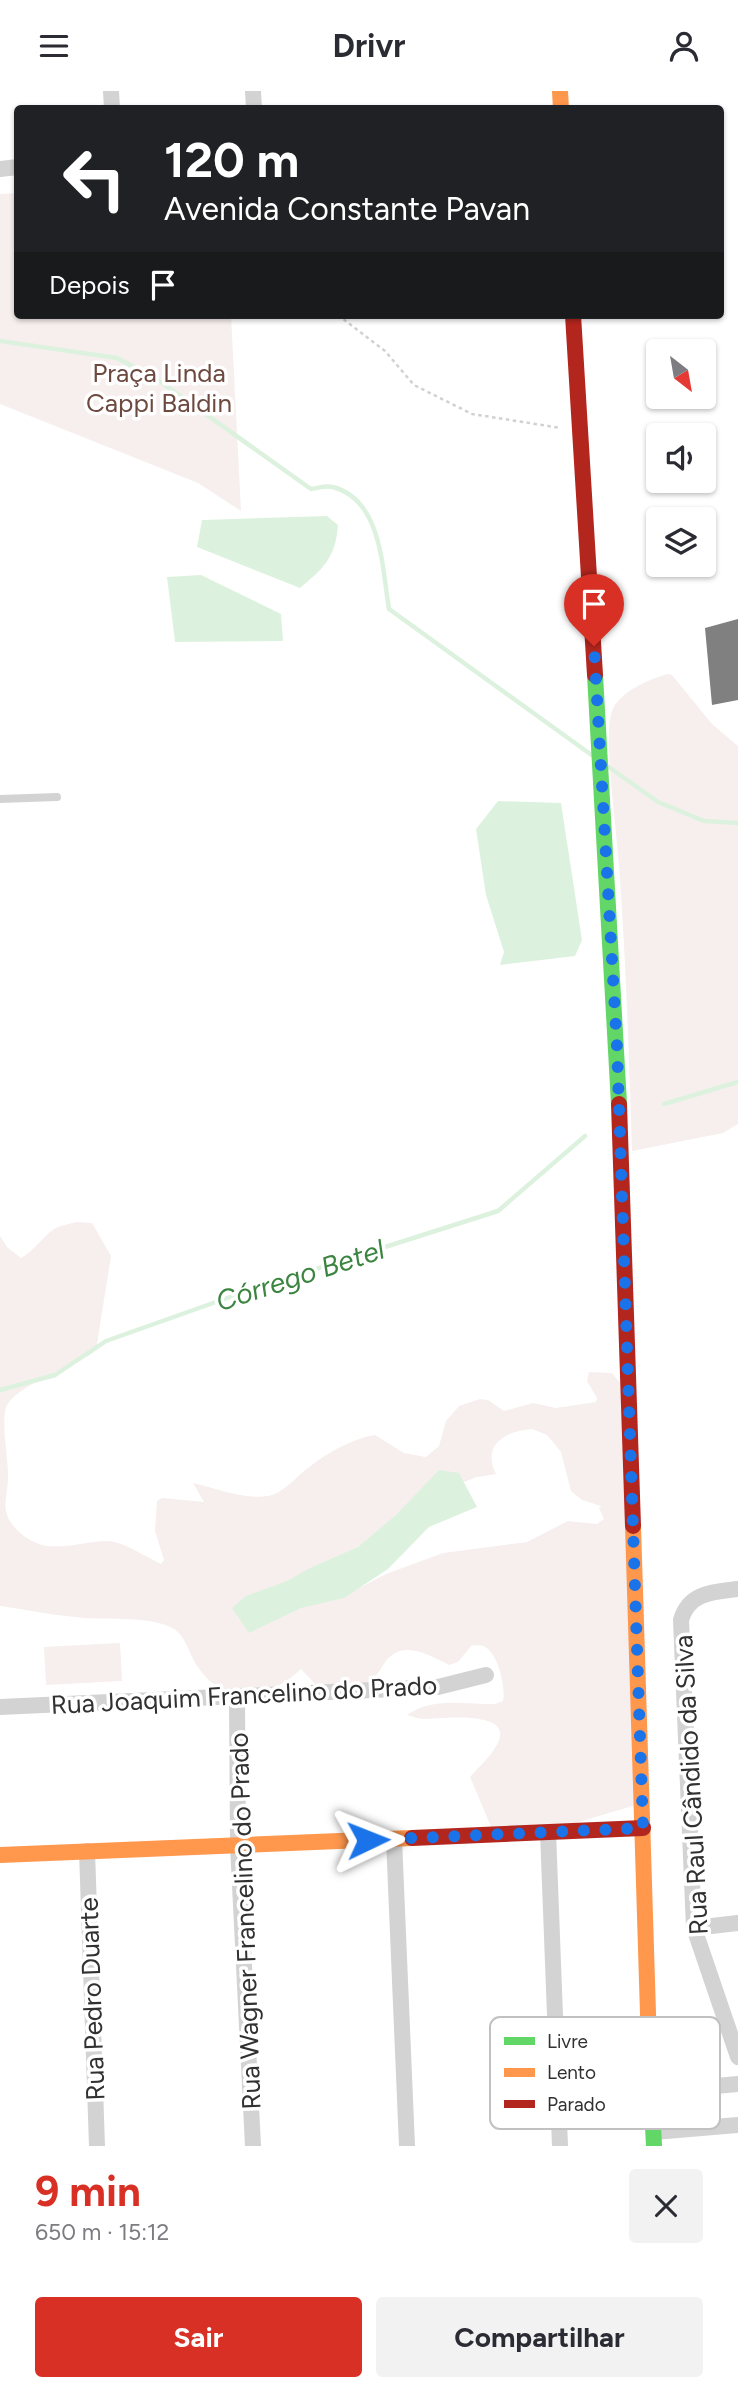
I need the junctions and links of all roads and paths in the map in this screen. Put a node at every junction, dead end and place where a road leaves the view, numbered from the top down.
1 (343, 319) edge
2 (573, 319) edge
3 (580, 432) junction
4 (57, 797) dead end
5 (0, 799) edge
6 (738, 1589) edge
7 (486, 1675) dead end
8 (237, 1696) junction
9 (0, 1707) edge
10 (643, 1828) junction
11 (548, 1832) junction
12 (394, 1839) junction
13 (238, 1845) junction
14 (87, 1851) junction
15 (0, 1855) edge
16 (738, 1923) edge
17 (694, 1928) junction
18 (555, 2017) edge
19 (647, 2017) edge
20 (738, 2057) edge
21 (738, 2084) edge
22 (720, 2086) edge
23 (738, 2125) edge
24 (720, 2128) edge
25 (714, 2129) edge
26 (654, 2139) edge
27 (97, 2146) edge
28 (253, 2146) edge
29 (407, 2146) edge

1 - 3 path
2 - 3 street
3 - 10 street
4 - 5 lane
6 - 17 street, Rua Raul Cândido da Silva
7 - 8 street, Rua Joaquim Francelino do Prado
8 - 9 street, Rua Joaquim Francelino do Prado
8 - 13 street, Rua Wagner Francelino do Prado
10 - 11 street
10 - 19 street
11 - 12 street
11 - 18 street
12 - 13 street
12 - 29 street
13 - 14 street
13 - 28 street, Rua Wagner Francelino do Prado
14 - 15 street
14 - 27 street, Rua Pedro Duarte
16 - 17 street
17 - 20 street, Rua Raul Cândido da Silva
21 - 22 street
23 - 24 street
25 - 26 street

